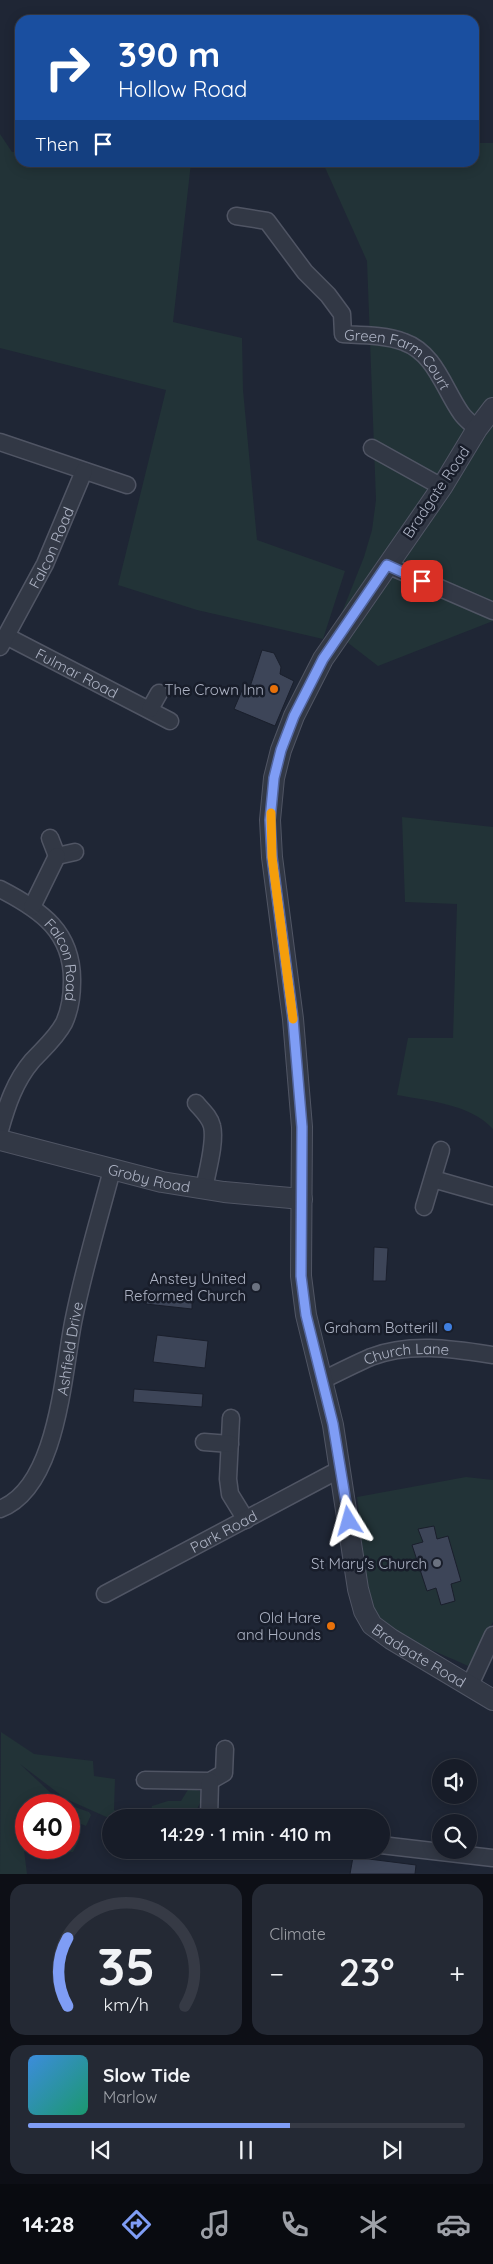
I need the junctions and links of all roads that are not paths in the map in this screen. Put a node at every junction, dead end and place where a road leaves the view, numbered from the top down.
1 (236, 216) dead end
2 (493, 408) edge
3 (477, 430) junction
4 (0, 442) edge
5 (372, 448) dead end
6 (84, 471) junction
7 (127, 485) dead end
8 (442, 487) junction
9 (387, 565) junction
10 (493, 611) edge
11 (3, 641) edge
12 (159, 693) dead end
13 (150, 709) junction
14 (170, 721) dead end
15 (50, 838) dead end
16 (75, 852) dead end
17 (58, 856) junction
18 (0, 889) edge
19 (32, 907) junction
20 (196, 1103) dead end
21 (0, 1130) edge
22 (0, 1140) edge
23 (441, 1150) dead end
24 (112, 1170) junction
25 (433, 1179) junction
26 (204, 1189) junction
27 (493, 1196) edge
28 (302, 1199) junction
29 (424, 1208) dead end
30 (493, 1355) edge
31 (322, 1380) junction
32 (231, 1418) dead end
33 (204, 1442) dead end
34 (230, 1444) junction
35 (341, 1472) junction
36 (0, 1509) edge
37 (246, 1520) junction
38 (105, 1594) dead end
39 (493, 1634) edge
40 (470, 1685) junction
41 (493, 1700) edge
42 (225, 1750) dead end
43 (145, 1780) dead end
44 (210, 1782) junction
45 (209, 1809) edge
46 (390, 1846) edge
47 (493, 1858) edge

1 - 3 street, Green Farm Court
2 - 3 street, Bradgate Road
3 - 8 street, Bradgate Road
4 - 6 street
5 - 8 street
6 - 7 street
6 - 11 street, Falcon Road
8 - 9 street, Bradgate Road
9 - 10 street
9 - 28 street, Bradgate Road
11 - 13 street, Fulmar Road
12 - 13 street
13 - 14 street, Fulmar Road
15 - 17 street
16 - 17 street
17 - 19 street
18 - 19 street, Falcon Road
19 - 21 street, Falcon Road
20 - 26 street
22 - 24 street, Groby Road
23 - 25 street
24 - 26 street, Groby Road
24 - 36 street, Ashfield Drive
25 - 27 street
25 - 29 street
26 - 28 street, Groby Road
28 - 31 street, Bradgate Road
30 - 31 street, Church Lane
31 - 35 street, Bradgate Road
32 - 34 street
33 - 34 street
34 - 37 street
35 - 37 street, Park Road
35 - 40 street, Bradgate Road
37 - 38 street, Park Road
39 - 40 street
40 - 41 street, Bradgate Road
42 - 44 street
43 - 44 street
44 - 45 street
46 - 47 street

